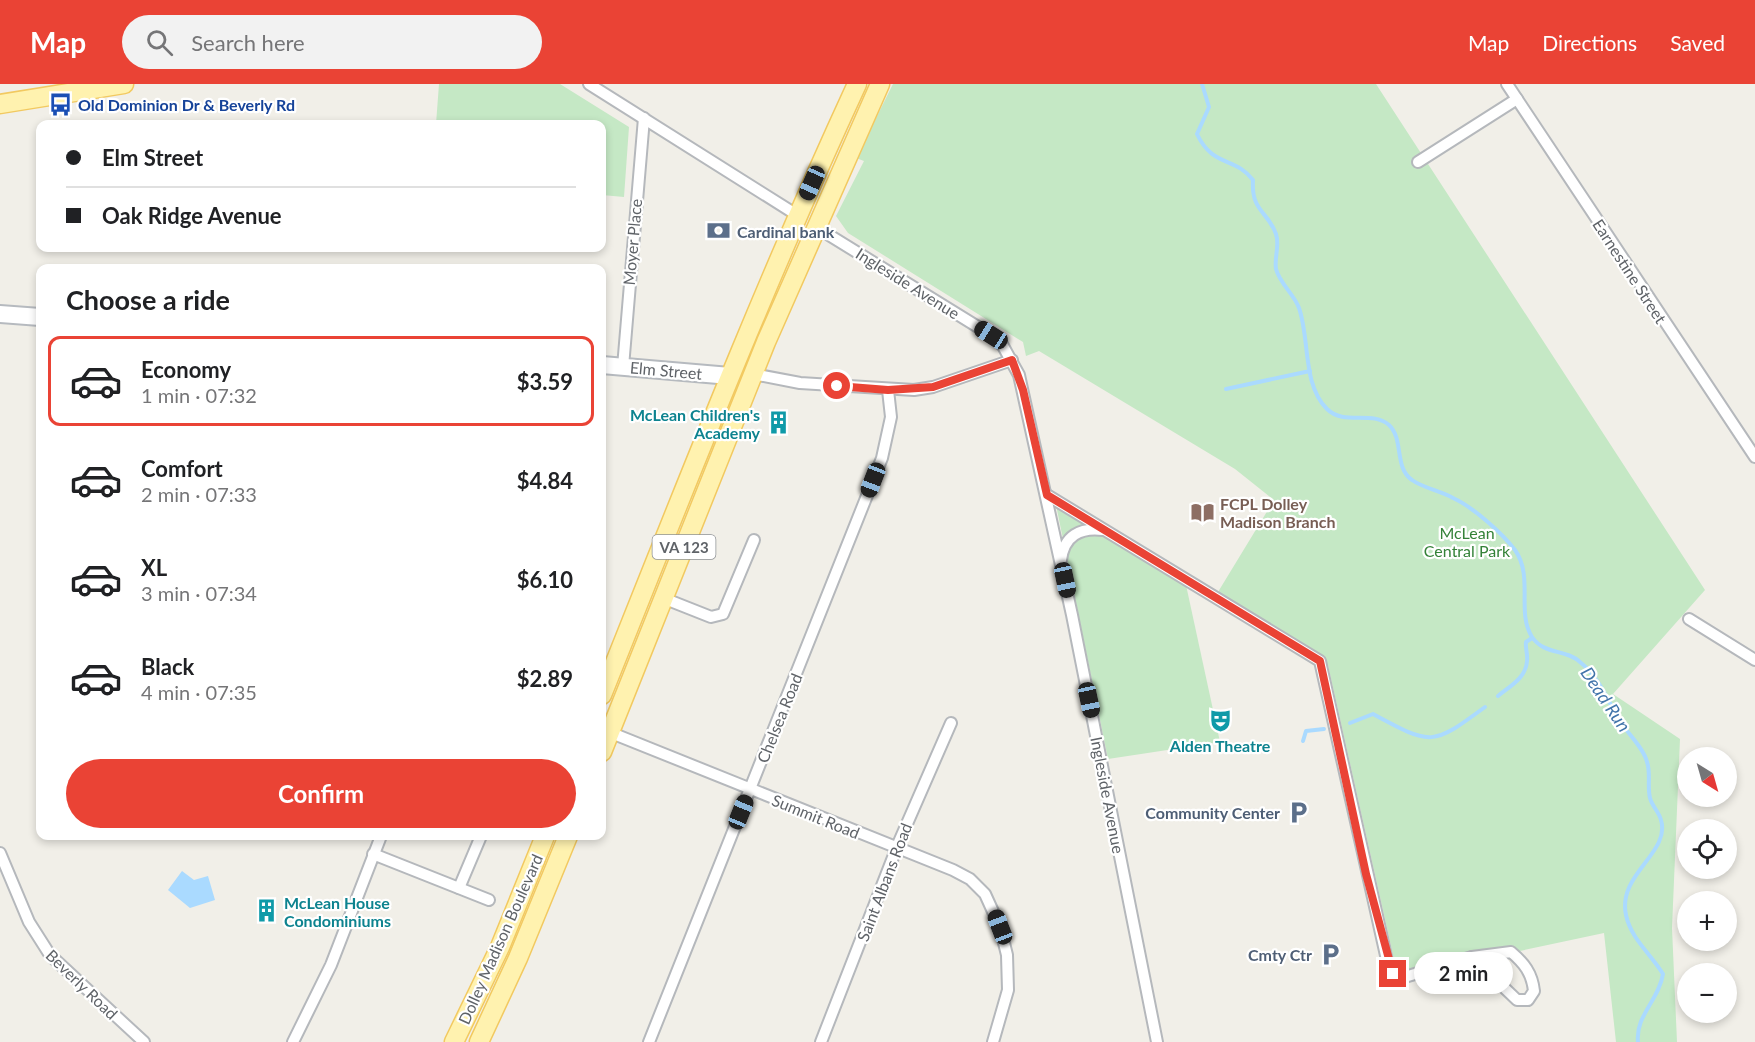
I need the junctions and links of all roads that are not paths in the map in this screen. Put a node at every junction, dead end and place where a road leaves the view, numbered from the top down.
1 (124, 84) edge
2 (589, 84) edge
3 (857, 84) edge
4 (880, 84) edge
5 (1507, 84) edge
6 (1517, 99) junction
7 (0, 104) edge
8 (644, 118) junction
9 (1418, 162) dead end
10 (819, 167) junction
11 (797, 215) junction
12 (816, 227) junction
13 (803, 255) junction
14 (0, 314) edge
15 (36, 317) edge
16 (1012, 360) junction
17 (606, 365) edge
18 (623, 367) junction
19 (753, 374) junction
20 (730, 376) junction
21 (888, 390) junction
22 (1755, 457) edge
23 (1047, 495) junction
24 (1104, 530) junction
25 (754, 540) dead end
26 (1061, 563) junction
27 (663, 598) junction
28 (1689, 619) dead end
29 (1755, 660) edge
30 (606, 685) edge
31 (951, 723) dead end
32 (609, 732) junction
33 (606, 741) edge
34 (750, 789) junction
35 (379, 840) edge
36 (479, 840) edge
37 (543, 840) edge
38 (566, 840) edge
39 (898, 849) junction
40 (0, 853) edge
41 (373, 854) junction
42 (459, 888) junction
43 (489, 900) dead end
44 (1472, 957) junction
45 (144, 1042) edge
46 (293, 1042) edge
47 (454, 1042) edge
48 (479, 1042) edge
49 (649, 1042) edge
50 (821, 1042) edge
51 (993, 1042) edge
52 (1157, 1042) edge

1 - 7 main road
2 - 8 street
3 - 10 main road, VA 123
4 - 12 main road, VA 123
5 - 6 street, Earnestine Street
6 - 9 street
6 - 22 street, Earnestine Street
8 - 11 street
8 - 18 street, Moyer Place
10 - 11 main road, VA 123
10 - 12 main road
11 - 13 main road
11 - 20 main road, VA 123
12 - 13 main road, VA 123
12 - 16 street, Ingleside Avenue
13 - 19 main road, VA 123
14 - 15 street
16 - 21 street
16 - 23 street, Ingleside Avenue
17 - 18 street, Elm Street
18 - 20 street, Elm Street
19 - 21 street
19 - 27 main road, VA 123
20 - 30 main road, VA 123
21 - 34 street, Chelsea Road
23 - 24 street
23 - 26 street, Ingleside Avenue
24 - 26 street
24 - 44 street
25 - 27 street
26 - 52 street, Ingleside Avenue
27 - 32 main road, VA 123
28 - 29 street
31 - 39 street, Saint Albans Road
32 - 33 main road, VA 123
32 - 34 street, Summit Road
34 - 39 street, Summit Road
34 - 49 street, Chelsea Road
35 - 41 street
36 - 42 street
37 - 47 main road, Dolley Madison Boulevard
38 - 48 main road, Dolley Madison Boulevard
39 - 50 street, Saint Albans Road
39 - 51 street, Summit Road
40 - 45 street, Beverly Road
41 - 42 street
41 - 46 street
42 - 43 street
44 - 44 street

